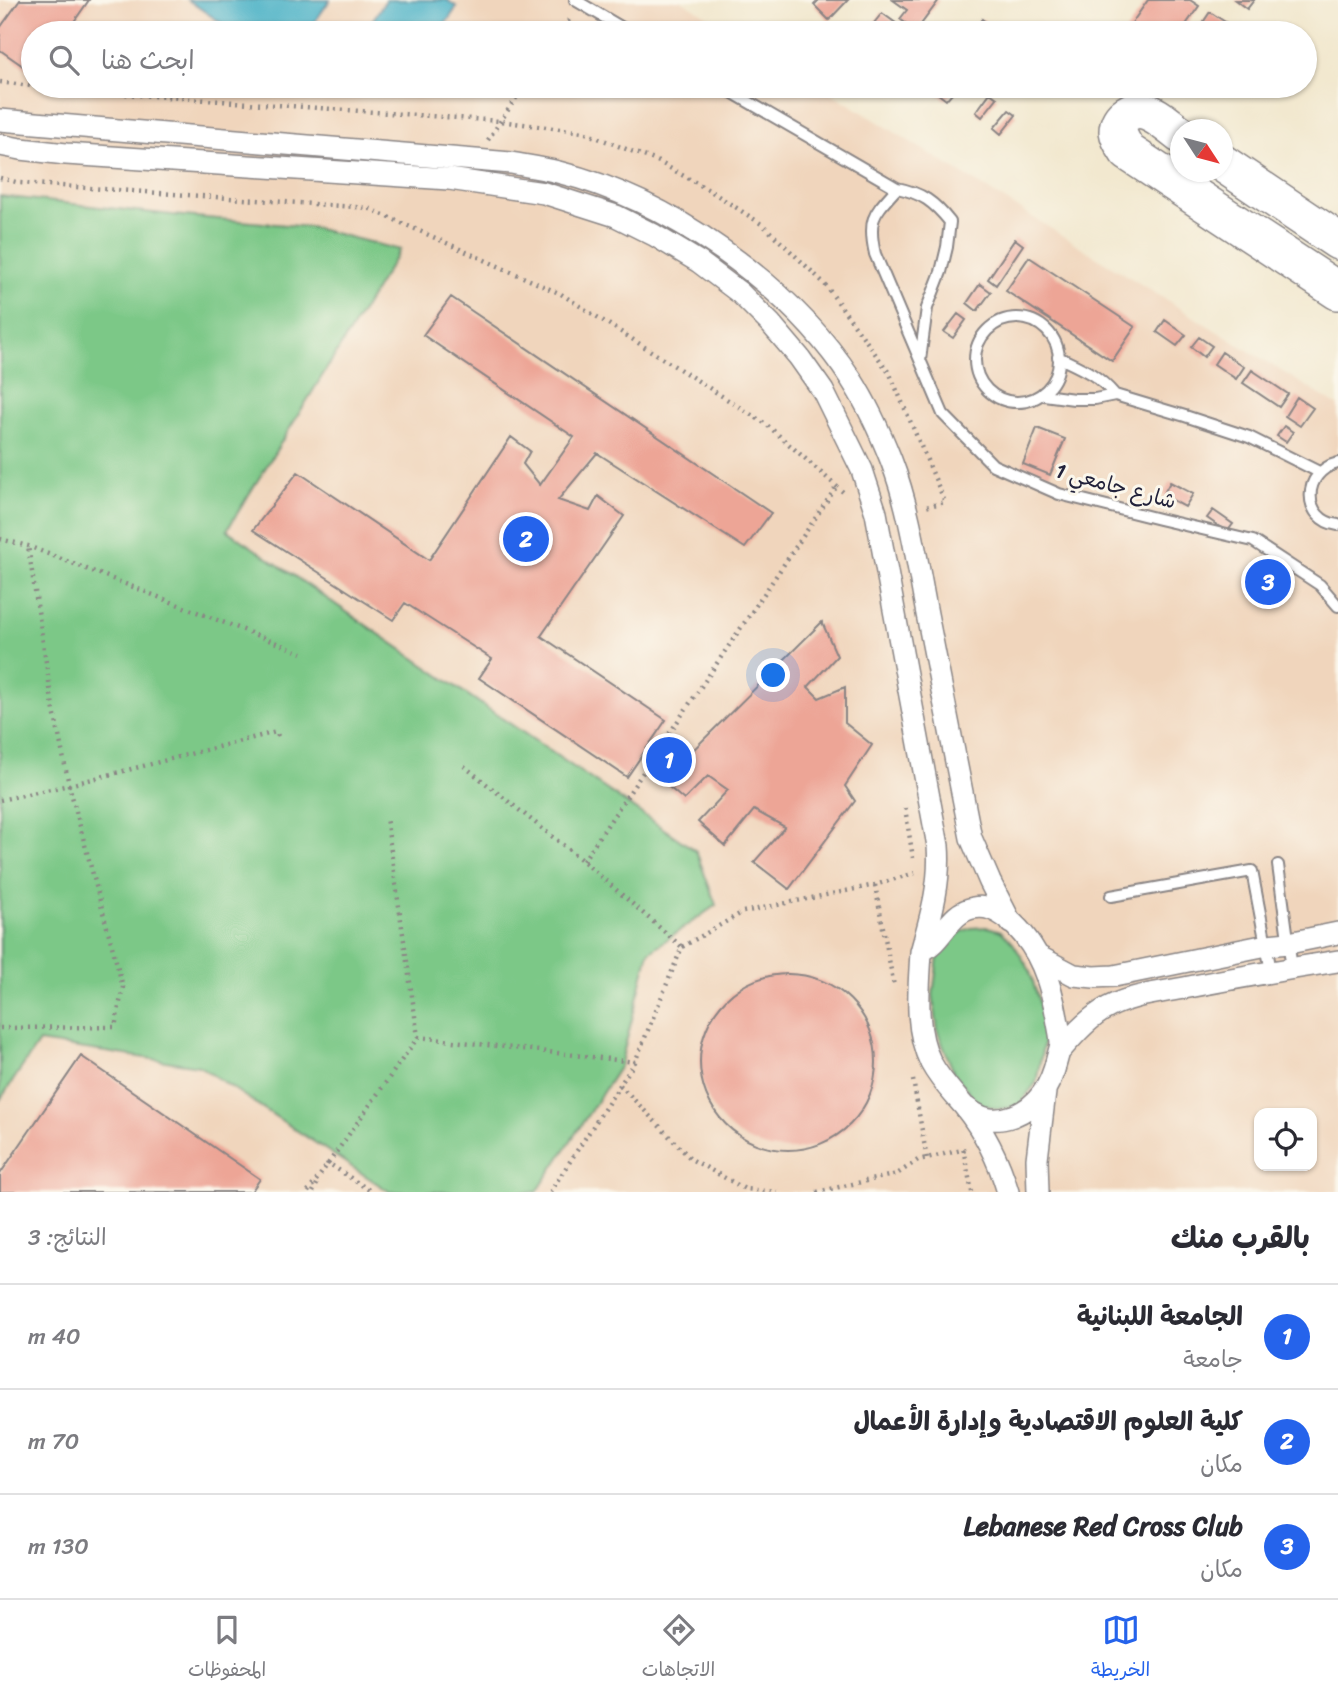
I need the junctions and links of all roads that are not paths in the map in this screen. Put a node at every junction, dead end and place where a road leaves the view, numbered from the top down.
1 (575, 0) edge
2 (611, 21) edge
3 (742, 98) edge
4 (0, 120) edge
5 (1170, 127) edge
6 (0, 145) edge
7 (408, 154) junction
8 (1233, 170) edge
9 (389, 175) junction
10 (1170, 180) edge
11 (1173, 182) edge
12 (897, 188) junction
13 (1338, 242) edge
14 (1338, 291) edge
15 (1058, 357) junction
16 (920, 360) junction
17 (1044, 395) junction
18 (1115, 395) junction
19 (884, 444) junction
20 (853, 452) junction
21 (1338, 463) edge
22 (1319, 472) junction
23 (1338, 525) edge
24 (1338, 606) edge
25 (1278, 865) dead end
26 (1111, 896) dead end
27 (1012, 923) junction
28 (1338, 933) edge
29 (1289, 943) junction
30 (1267, 945) junction
31 (921, 952) junction
32 (1038, 956) junction
33 (1338, 961) edge
34 (1292, 968) junction
35 (1271, 971) junction
36 (1059, 1052) junction
37 (1045, 1092) junction
38 (964, 1106) junction
39 (1007, 1192) edge
40 (1038, 1192) edge

1 - 2 lane
3 - 12 lane
4 - 7 street
5 - 10 highway
6 - 9 street
7 - 9 street
7 - 19 street
8 - 13 highway
9 - 20 street
11 - 14 highway
12 - 16 lane, شارع جامعي 1
12 - 16 lane
15 - 17 lane
15 - 17 lane
15 - 18 lane
16 - 24 lane, شارع جامعي 1
17 - 18 lane
18 - 22 lane
19 - 20 street
19 - 27 street
20 - 31 street
21 - 22 lane
22 - 23 lane
25 - 29 lane
26 - 30 lane
27 - 31 street
27 - 32 street
28 - 29 street
29 - 30 street
29 - 34 lane
30 - 32 street
30 - 35 lane
31 - 38 street
32 - 36 street
33 - 34 street
34 - 35 street
35 - 36 street
36 - 37 street
37 - 38 street
37 - 40 street
38 - 39 street

